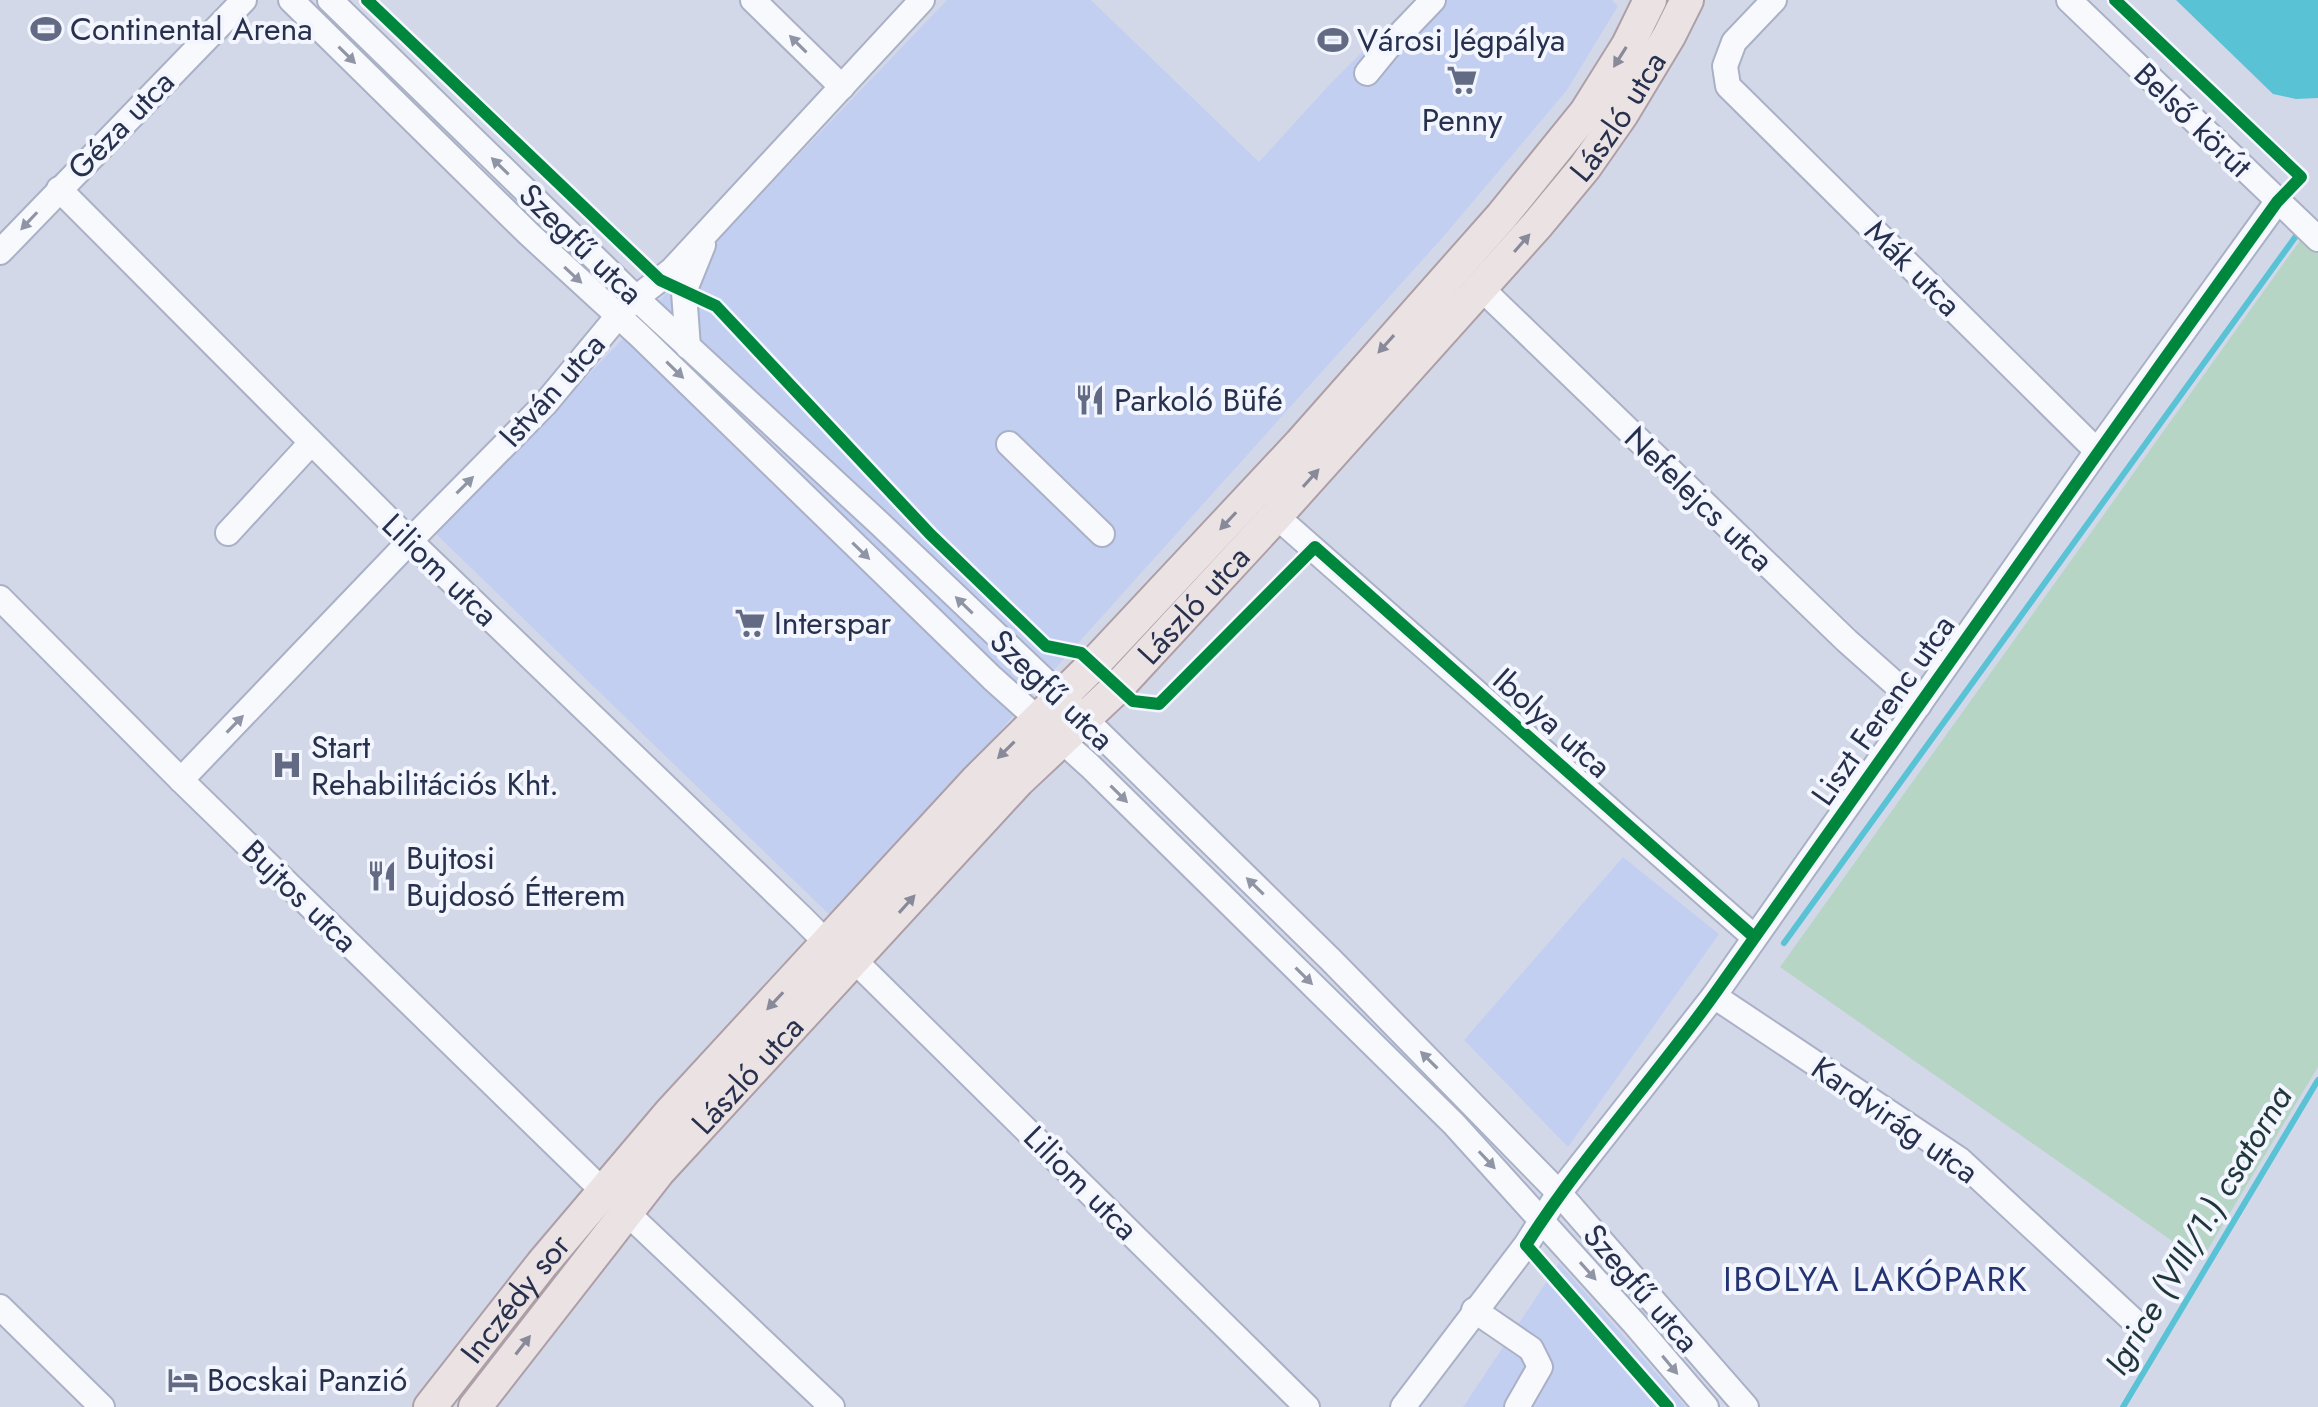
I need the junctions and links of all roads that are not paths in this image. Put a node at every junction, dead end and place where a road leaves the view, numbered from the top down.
1 (244, 0) edge
2 (291, 0) edge
3 (330, 0) edge
4 (753, 0) edge
5 (922, 0) edge
6 (1433, 0) edge
7 (1650, 0) edge
8 (1687, 0) edge
9 (1774, 0) edge
10 (2069, 0) edge
11 (1367, 73) dead end
12 (842, 87) junction
13 (59, 189) junction
14 (2277, 202) junction
15 (708, 231) junction
16 (2318, 239) edge
17 (0, 252) edge
18 (1482, 289) junction
19 (636, 298) junction
20 (618, 316) junction
21 (688, 347) junction
22 (311, 443) junction
23 (1009, 444) dead end
24 (2097, 451) junction
25 (1276, 516) junction
26 (228, 533) dead end
27 (1102, 534) dead end
28 (410, 541) junction
29 (0, 598) edge
30 (1061, 697) junction
31 (1919, 705) junction
32 (1085, 719) junction
33 (1037, 720) junction
34 (1061, 741) junction
35 (181, 780) junction
36 (1754, 937) junction
37 (828, 944) junction
38 (855, 961) junction
39 (823, 996) junction
40 (1714, 996) junction
41 (1559, 1193) junction
42 (614, 1201) junction
43 (1542, 1220) junction
44 (0, 1307) edge
45 (1474, 1310) junction
46 (2136, 1323) dead end
47 (102, 1407) edge
48 (430, 1407) edge
49 (475, 1407) edge
50 (832, 1407) edge
51 (1307, 1407) edge
52 (1403, 1407) edge
53 (1517, 1407) edge
54 (1706, 1407) edge
55 (1746, 1407) edge

1 - 13 street, Géza utca
2 -> 20 street, Szegfű utca
19 -> 3 street, Szegfű utca
12 -> 4 street
5 - 12 street, István utca
6 - 11 street
7 -> 30 main road, László utca
18 -> 8 main road, László utca
9 - 24 street, Mák utca
10 - 14 street, Belső körút
12 - 15 street, István utca
13 -> 17 street, Géza utca
13 - 22 street, Liliom utca
14 - 16 street, Belső körút
14 - 24 street, Liszt Ferenc utca
15 - 19 street, István utca
15 - 21 street
25 -> 18 main road, László utca
18 - 31 street, Nefelejcs utca
19 - 20 street, István utca
19 - 21 street, Szegfű utca
28 -> 20 street, István utca
20 -> 33 street, Szegfű utca
30 -> 21 street, Szegfű utca
22 - 26 street
22 - 28 street, Liliom utca
23 - 27 street
24 - 31 street, Liszt Ferenc utca
25 - 32 main road, László utca
25 - 36 street, Ibolya utca
35 -> 28 street, István utca
28 - 37 street, Liliom utca
29 - 35 street, Bujtos utca
30 - 32 street, Szegfű utca
30 - 33 main road, László utca
31 - 36 street, Liszt Ferenc utca
32 - 34 main road, László utca
41 -> 32 street, Szegfű utca
33 - 34 street, Szegfű utca
33 -> 37 main road, László utca
38 -> 34 main road, László utca
34 -> 43 street, Szegfű utca
35 - 42 street, Bujtos utca
36 - 40 street, Liszt Ferenc utca
37 - 39 street
37 -> 42 main road, László utca
38 - 39 main road, László utca
38 - 51 street, Liliom utca
39 - 42 main road, László utca
40 - 41 street, Liszt Ferenc utca
40 - 46 street, Kardvirág utca
41 - 43 street, Liszt Ferenc utca
41 - 55 street, Szegfű utca
42 - 48 main road, Inczédy sor
49 -> 42 main road, Inczédy sor
42 - 50 street, Bujtos utca
43 - 45 street, Liszt Ferenc utca
43 -> 54 street, Szegfű utca
44 - 47 street
45 - 52 street, Liszt Ferenc utca
45 - 53 street

